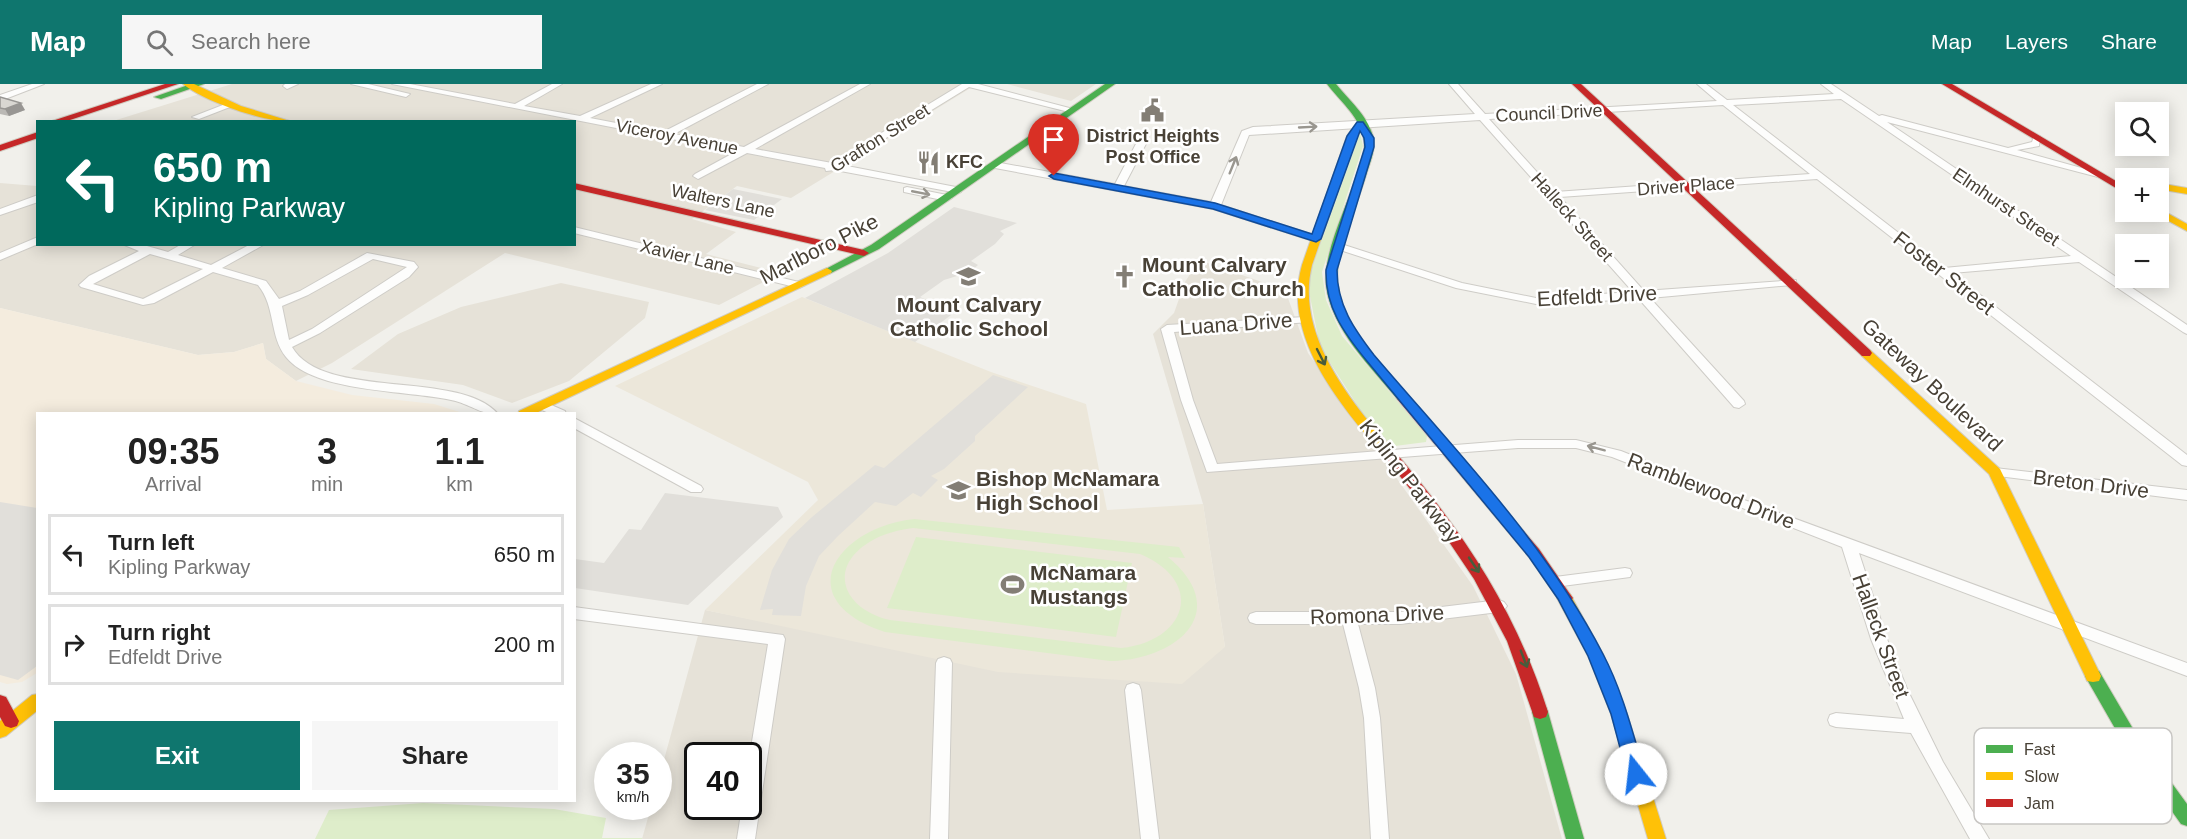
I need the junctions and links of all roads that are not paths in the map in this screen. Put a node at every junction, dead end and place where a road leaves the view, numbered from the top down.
1 (40, 84) edge
2 (145, 84) edge
3 (174, 84) edge
4 (355, 84) edge
5 (396, 84) edge
6 (455, 84) edge
7 (558, 84) edge
8 (658, 84) edge
9 (764, 84) edge
10 (866, 84) edge
11 (968, 84) edge
12 (996, 84) edge
13 (1111, 84) edge
14 (1331, 84) edge
15 (1453, 84) edge
16 (1576, 84) edge
17 (1701, 84) edge
18 (1825, 84) edge
19 (1947, 84) edge
20 (193, 85) edge
21 (439, 92) junction
22 (1842, 96) junction
23 (0, 98) edge
24 (427, 98) junction
25 (1725, 102) junction
26 (231, 105) junction
27 (517, 106) junction
28 (1076, 107) junction
29 (1604, 110) junction
30 (505, 113) junction
31 (1871, 115) junction
32 (196, 117) dead end
33 (1482, 117) junction
34 (77, 118) edge
35 (277, 120) edge
36 (539, 120) edge
37 (566, 120) edge
38 (577, 123) edge
39 (1360, 124) junction
40 (36, 127) edge
41 (665, 135) junction
42 (36, 136) edge
43 (2037, 138) junction
44 (0, 139) edge
45 (1143, 140) dead end
46 (653, 141) junction
47 (0, 148) edge
48 (1999, 148) junction
49 (746, 151) junction
50 (733, 157) junction
51 (995, 165) junction
52 (832, 167) junction
53 (822, 173) junction
54 (2098, 174) junction
55 (698, 176) dead end
56 (1820, 176) junction
57 (2115, 178) edge
58 (2115, 184) edge
59 (576, 186) edge
60 (1689, 186) junction
61 (1118, 188) junction
62 (2169, 188) edge
63 (2187, 191) edge
64 (952, 194) junction
65 (1552, 195) junction
66 (36, 199) edge
67 (1215, 206) junction
68 (0, 212) edge
69 (2169, 217) edge
70 (2187, 228) edge
71 (576, 230) edge
72 (1316, 239) junction
73 (36, 241) edge
74 (134, 246) edge
75 (187, 246) edge
76 (256, 246) edge
77 (1338, 246) junction
78 (149, 250) junction
79 (864, 253) junction
80 (169, 256) junction
81 (0, 257) edge
82 (2082, 258) junction
83 (214, 269) junction
84 (1942, 271) junction
85 (1792, 282) junction
86 (799, 285) junction
87 (1642, 295) junction
88 (278, 304) junction
89 (1305, 320) junction
90 (2187, 330) edge
91 (285, 346) junction
92 (1739, 404) dead end
93 (542, 405) junction
94 (489, 412) edge
95 (528, 412) edge
96 (556, 412) edge
97 (576, 423) edge
98 (1447, 449) junction
99 (1388, 454) junction
100 (2187, 462) edge
101 (1212, 469) joint
102 (1995, 472) junction
103 (696, 489) dead end
104 (2187, 495) edge
105 (1848, 543) junction
106 (1625, 573) dead end
107 (1555, 582) junction
108 (1499, 606) junction
109 (576, 613) edge
110 (1256, 618) dead end
111 (1349, 618) junction
112 (2067, 625) junction
113 (944, 663) dead end
114 (2187, 670) edge
115 (1133, 690) dead end
116 (36, 700) edge
117 (0, 702) edge
118 (1836, 720) dead end
119 (6, 722) edge
120 (1918, 727) junction
121 (2125, 728) edge
122 (0, 731) edge
123 (2172, 797) edge
124 (2187, 818) edge
125 (746, 839) edge
126 (939, 839) edge
127 (1150, 839) edge
128 (1380, 839) edge
129 (1575, 839) edge
130 (1657, 839) edge
131 (1980, 839) edge

1 - 23 street
2 - 34 main road
3 - 34 main road
4 - 24 street
5 - 21 street, Viceroy Avenue
6 - 21 street
7 - 27 street
8 - 38 street
9 - 41 street
10 - 49 street
11 - 28 street
11 - 52 street, Grafton Street
12 - 28 street
13 - 28 main road, Marlboro Pike
14 - 39 main road
15 - 33 street, Halleck Street
16 - 29 main road, Gateway Boulevard
17 - 25 street, Foster Street
18 - 22 street, Elmhurst Street
19 - 43 main road
20 - 26 main road
20 - 34 main road
21 - 24 street
21 - 27 street, Viceroy Avenue
22 - 25 street, Council Drive
22 - 31 street, Elmhurst Street
24 - 30 street
25 - 29 street, Council Drive
25 - 56 street, Foster Street
26 - 32 street
26 - 35 main road
27 - 30 street
27 - 37 street, Viceroy Avenue
28 - 51 main road, Marlboro Pike
29 - 33 street, Council Drive
29 - 60 main road, Gateway Boulevard
30 - 36 street
31 - 48 street
31 - 82 street, Elmhurst Street
33 - 39 street, Council Drive
33 - 65 street, Halleck Street
38 - 41 street, Viceroy Avenue
38 - 46 street, Viceroy Avenue
67 -> 39 street, Council Drive
39 - 72 main road, Kipling Parkway
39 - 77 main road
40 - 44 main road
41 - 46 street
41 - 49 street, Viceroy Avenue
42 - 47 main road
43 - 48 street
43 - 54 main road
45 - 61 street
46 - 50 street, Viceroy Avenue
48 - 54 street
49 - 50 street
49 - 52 street, Viceroy Avenue
50 - 53 street, Viceroy Avenue
50 - 55 street
51 - 61 street
51 - 64 main road, Marlboro Pike
52 - 53 street, Grafton Street
52 - 64 street, Viceroy Avenue
53 -> 64 street, Viceroy Avenue
54 - 57 main road
54 - 58 main road
56 - 60 street, Driver Place
56 - 84 street, Foster Street
59 - 79 main road, Walters Lane
60 - 65 street, Driver Place
60 - 85 main road, Gateway Boulevard
61 - 67 street
62 - 63 main road
64 - 79 main road, Marlboro Pike
65 - 87 street, Halleck Street
66 - 68 street
67 - 72 street
69 - 70 main road
71 - 86 street, Xavier Lane
72 - 89 main road, Kipling Parkway
73 - 81 street
74 - 78 street
75 - 80 street
76 - 83 street
77 - 87 street, Edfeldt Drive
77 - 98 main road
78 - 80 street
78 - 83 street
79 - 86 main road, Marlboro Pike
80 - 83 street
82 - 84 street
82 - 90 street, Elmhurst Street
83 - 88 street
84 - 100 street, Foster Street
85 - 87 street, Edfeldt Drive
85 - 102 main road, Gateway Boulevard
86 - 93 main road, Marlboro Pike
87 - 92 street, Halleck Street
88 - 91 street
88 - 91 street
89 -> 99 main road, Kipling Parkway
89 - 101 street, Luana Drive
91 - 94 street
93 - 95 main road, Marlboro Pike
93 - 96 street
97 - 103 street
98 - 99 street, Ramblewood Drive
105 -> 98 street, Ramblewood Drive
98 - 107 main road
99 - 101 street, Ramblewood Drive
99 -> 108 main road, Kipling Parkway
102 - 104 street, Breton Drive
102 - 112 main road, Gateway Boulevard
105 - 112 street, Ramblewood Drive
105 - 120 street, Halleck Street
106 - 107 street
107 - 130 main road
108 - 111 street, Romona Drive
108 -> 129 main road, Kipling Parkway
109 - 125 street
110 - 111 street, Romona Drive
111 - 128 street
112 - 114 street, Ramblewood Drive
112 - 121 main road, Gateway Boulevard
113 - 126 street
115 - 127 street
116 - 119 main road
117 - 119 main road
118 - 120 street, Halleck Street
119 - 122 main road
120 - 131 street, Halleck Street
123 - 124 main road, Gateway Boulevard

